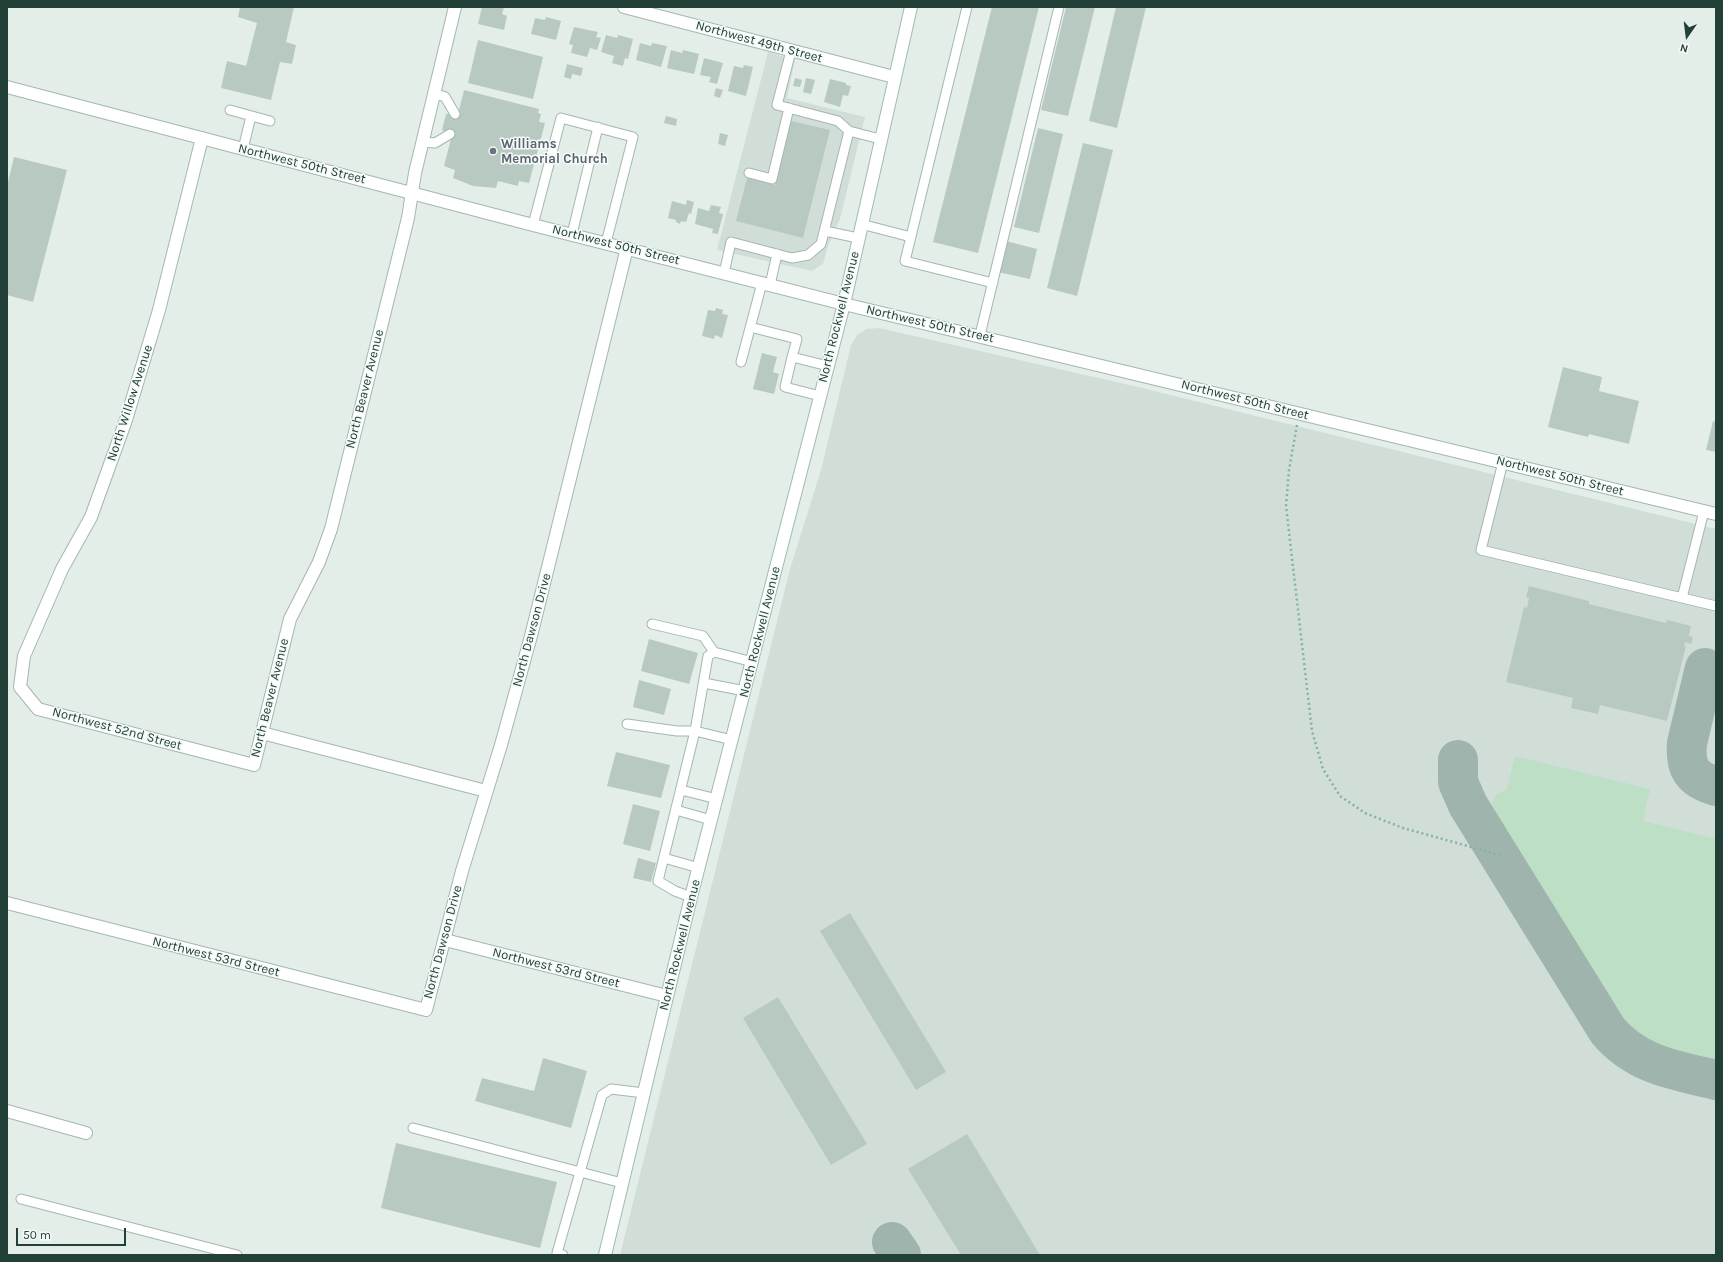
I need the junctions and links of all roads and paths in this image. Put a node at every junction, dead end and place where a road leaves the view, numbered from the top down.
1 (455, 7) edge
2 (624, 7) edge
3 (911, 7) edge
4 (967, 7) edge
5 (1059, 7) edge
6 (791, 51) junction
7 (894, 77) junction
8 (7, 88) edge
9 (434, 93) junction
10 (789, 108) junction
11 (230, 110) dead end
12 (455, 114) dead end
13 (251, 116) junction
14 (270, 121) dead end
15 (598, 127) junction
16 (849, 131) junction
17 (450, 134) dead end
18 (202, 138) junction
19 (880, 139) junction
20 (422, 142) junction
21 (243, 149) junction
22 (749, 173) dead end
23 (412, 192) junction
24 (861, 224) junction
25 (533, 225) junction
26 (825, 231) junction
27 (572, 234) junction
28 (911, 236) junction
29 (858, 238) junction
30 (606, 243) junction
31 (627, 248) junction
32 (777, 254) junction
33 (724, 273) junction
34 (993, 283) junction
35 (766, 284) junction
36 (844, 304) junction
37 (750, 327) junction
38 (980, 335) junction
39 (792, 357) junction
40 (741, 362) dead end
41 (828, 366) junction
42 (820, 396) junction
43 (1299, 413) junction
44 (1503, 462) junction
45 (1704, 512) junction
46 (1716, 514) edge
47 (1682, 598) junction
48 (1716, 606) edge
49 (652, 624) dead end
50 (714, 652) junction
51 (24, 656) joint
52 (753, 662) junction
53 (704, 683) junction
54 (745, 691) junction
55 (626, 724) dead end
56 (695, 731) junction
57 (262, 733) junction
58 (732, 740) junction
59 (254, 764) joint
60 (681, 790) junction
61 (486, 791) junction
62 (717, 799) junction
63 (676, 810) junction
64 (711, 820) junction
65 (1500, 855) dead end
66 (664, 858) junction
67 (699, 868) junction
68 (691, 898) junction
69 (7, 903) edge
70 (445, 940) junction
71 (667, 996) junction
72 (426, 1010) joint
73 (644, 1093) junction
74 (7, 1111) edge
75 (413, 1128) dead end
76 (86, 1133) dead end
77 (579, 1172) junction
78 (622, 1183) junction
79 (21, 1199) dead end
80 (237, 1255) edge
81 (563, 1255) edge
82 (605, 1255) edge

1 - 9 street, North Beaver Avenue
2 - 6 street, Northwest 49th Street
3 - 7 street, North Rockwell Avenue
4 - 28 lane
5 - 34 lane
6 - 7 street, Northwest 49th Street
6 - 10 lane
7 - 19 street, North Rockwell Avenue
8 - 18 street, Northwest 50th Street
9 - 12 lane
9 - 20 street, North Beaver Avenue
10 - 16 lane
10 - 22 lane
11 - 13 lane
13 - 14 lane
13 - 21 lane
15 - 25 lane
15 - 27 lane
15 - 30 lane
16 - 19 lane
16 - 26 lane
17 - 20 lane
18 - 21 street, Northwest 50th Street
18 - 51 street, North Willow Avenue
19 - 24 street, North Rockwell Avenue
20 - 23 street, North Beaver Avenue
21 - 23 street, Northwest 50th Street
23 - 25 street, Northwest 50th Street
23 - 57 street, North Beaver Avenue
24 - 28 lane
24 - 29 street, North Rockwell Avenue
25 - 27 street, Northwest 50th Street
26 - 29 lane
26 - 32 lane
27 - 30 street, Northwest 50th Street
28 - 34 lane
29 - 36 street, North Rockwell Avenue
30 - 31 street, Northwest 50th Street
31 - 33 street, Northwest 50th Street
31 - 61 street, North Dawson Drive
32 - 33 lane
32 - 35 lane
33 - 35 street, Northwest 50th Street
34 - 38 lane
35 - 36 street, Northwest 50th Street
35 - 37 lane
36 - 38 street, Northwest 50th Street
36 - 41 street, North Rockwell Avenue
37 - 39 lane
37 - 40 lane
38 - 43 street, Northwest 50th Street
39 - 41 lane
39 - 42 lane
41 - 42 street, North Rockwell Avenue
42 - 52 street, North Rockwell Avenue
43 - 44 street, Northwest 50th Street
43 - 65 path
44 - 45 street, Northwest 50th Street
44 - 47 lane
45 - 46 street, Northwest 50th Street
45 - 47 lane
47 - 48 lane
49 - 50 lane
50 - 52 lane
50 - 53 lane
51 - 59 street, Northwest 52nd Street
52 - 54 street, North Rockwell Avenue
53 - 54 lane
53 - 56 lane
54 - 58 street, North Rockwell Avenue
55 - 56 lane
56 - 58 lane
56 - 60 lane
57 - 59 street, North Beaver Avenue
57 - 61 street
58 - 62 street, North Rockwell Avenue
60 - 62 lane
60 - 63 lane
61 - 70 street, North Dawson Drive
62 - 64 street, North Rockwell Avenue
63 - 64 lane
63 - 66 lane
64 - 67 street, North Rockwell Avenue
66 - 67 lane
66 - 68 lane
67 - 68 street, North Rockwell Avenue
68 - 71 street, North Rockwell Avenue
69 - 72 street, Northwest 53rd Street
70 - 71 street, Northwest 53rd Street
70 - 72 street, North Dawson Drive
71 - 73 street, North Rockwell Avenue
73 - 77 lane
73 - 78 street, North Rockwell Avenue
74 - 76 street
75 - 77 lane
77 - 78 lane
77 - 81 lane
78 - 82 street, North Rockwell Avenue
79 - 80 lane

